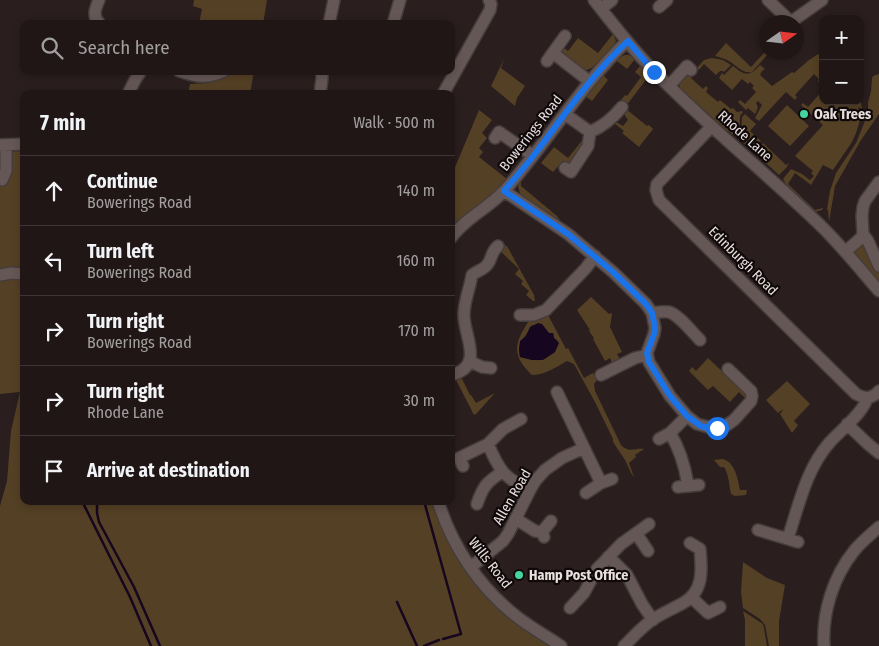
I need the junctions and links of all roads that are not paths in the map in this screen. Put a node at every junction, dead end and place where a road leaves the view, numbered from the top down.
1 (99, 0) edge
2 (333, 0) edge
3 (400, 0) edge
4 (489, 0) edge
5 (612, 0) edge
6 (768, 0) edge
7 (822, 0) edge
8 (598, 4) edge
9 (784, 15) edge
10 (801, 15) edge
11 (96, 20) edge
12 (330, 20) edge
13 (394, 20) edge
14 (565, 36) dead end
15 (628, 41) junction
16 (691, 70) dead end
17 (455, 73) edge
18 (138, 75) edge
19 (191, 75) edge
20 (214, 75) edge
21 (322, 75) edge
22 (454, 75) edge
23 (590, 81) junction
24 (669, 86) junction
25 (130, 90) edge
26 (321, 90) edge
27 (445, 90) edge
28 (622, 107) dead end
29 (565, 114) junction
30 (712, 126) junction
31 (590, 132) junction
32 (495, 138) dead end
33 (20, 144) edge
34 (3, 145) edge
35 (533, 156) junction
36 (564, 168) dead end
37 (2, 180) dead end
38 (879, 182) edge
39 (504, 191) junction
40 (455, 234) edge
41 (863, 234) junction
42 (491, 250) dead end
43 (845, 252) junction
44 (595, 256) junction
45 (879, 266) edge
46 (20, 274) edge
47 (0, 275) edge
48 (879, 290) edge
49 (652, 313) junction
50 (520, 315) dead end
51 (700, 340) dead end
52 (647, 355) junction
53 (469, 361) junction
54 (491, 368) dead end
55 (728, 369) dead end
56 (455, 374) edge
57 (601, 375) dead end
58 (879, 391) edge
59 (867, 398) junction
60 (557, 400) dead end
61 (687, 416) junction
62 (521, 419) dead end
63 (847, 424) junction
64 (670, 433) junction
65 (659, 439) dead end
66 (488, 444) junction
67 (584, 448) junction
68 (879, 453) edge
69 (458, 462) edge
70 (502, 472) junction
71 (688, 486) dead end
72 (530, 490) junction
73 (586, 493) dead end
74 (439, 505) edge
75 (477, 505) dead end
76 (516, 519) junction
77 (551, 522) dead end
78 (649, 524) dead end
79 (879, 527) edge
80 (758, 530) dead end
81 (636, 533) junction
82 (700, 545) dead end
83 (648, 551) dead end
84 (608, 557) junction
85 (471, 567) junction
86 (691, 598) junction
87 (720, 607) dead end
88 (570, 608) dead end
89 (653, 620) junction
90 (628, 645) edge
91 (561, 646) edge
92 (824, 646) edge

1 - 11 street
2 - 12 street
3 - 13 street
4 - 17 street
5 - 8 street
6 - 9 street
7 - 10 street
8 - 15 street, Rhode Lane
14 - 23 street
15 - 23 street, Bowerings Road
15 - 24 street, Rhode Lane
16 - 24 street
18 - 25 street
19 - 20 street
21 - 26 street
22 - 27 street
23 - 29 street, Bowerings Road
24 - 30 street, Rhode Lane
28 - 31 street
29 - 31 street
29 - 35 street, Bowerings Road
30 - 43 street, Rhode Lane
30 - 59 street, Edinburgh Road
31 - 36 street
32 - 35 street
33 - 34 street
34 - 37 street
35 - 39 street, Bowerings Road
38 - 41 street
39 - 40 street
39 - 44 street, Bowerings Road
41 - 43 street
41 - 45 street
42 - 53 street
43 - 48 street, Rhode Lane
44 - 49 street, Bowerings Road
44 - 50 street
46 - 47 street
49 - 51 street
49 - 52 street
52 - 57 street
52 - 61 street
53 - 54 street
53 - 56 street
55 - 61 street
58 - 59 street
59 - 63 street
60 - 67 street
61 - 64 street
62 - 66 street
63 - 68 street
63 - 80 street
64 - 65 street
64 - 71 street
66 - 69 street
66 - 70 street
67 - 72 street, Allen Road
67 - 73 street
70 - 72 street
70 - 75 street
72 - 76 street, Allen Road
74 - 85 street, Wills Road
76 - 77 street
76 - 85 street, Allen Road
78 - 81 street
79 - 92 street
81 - 83 street
81 - 84 street
82 - 86 street
84 - 88 street
84 - 89 street
85 - 91 street, Wills Road
86 - 87 street
86 - 89 street
89 - 90 street

